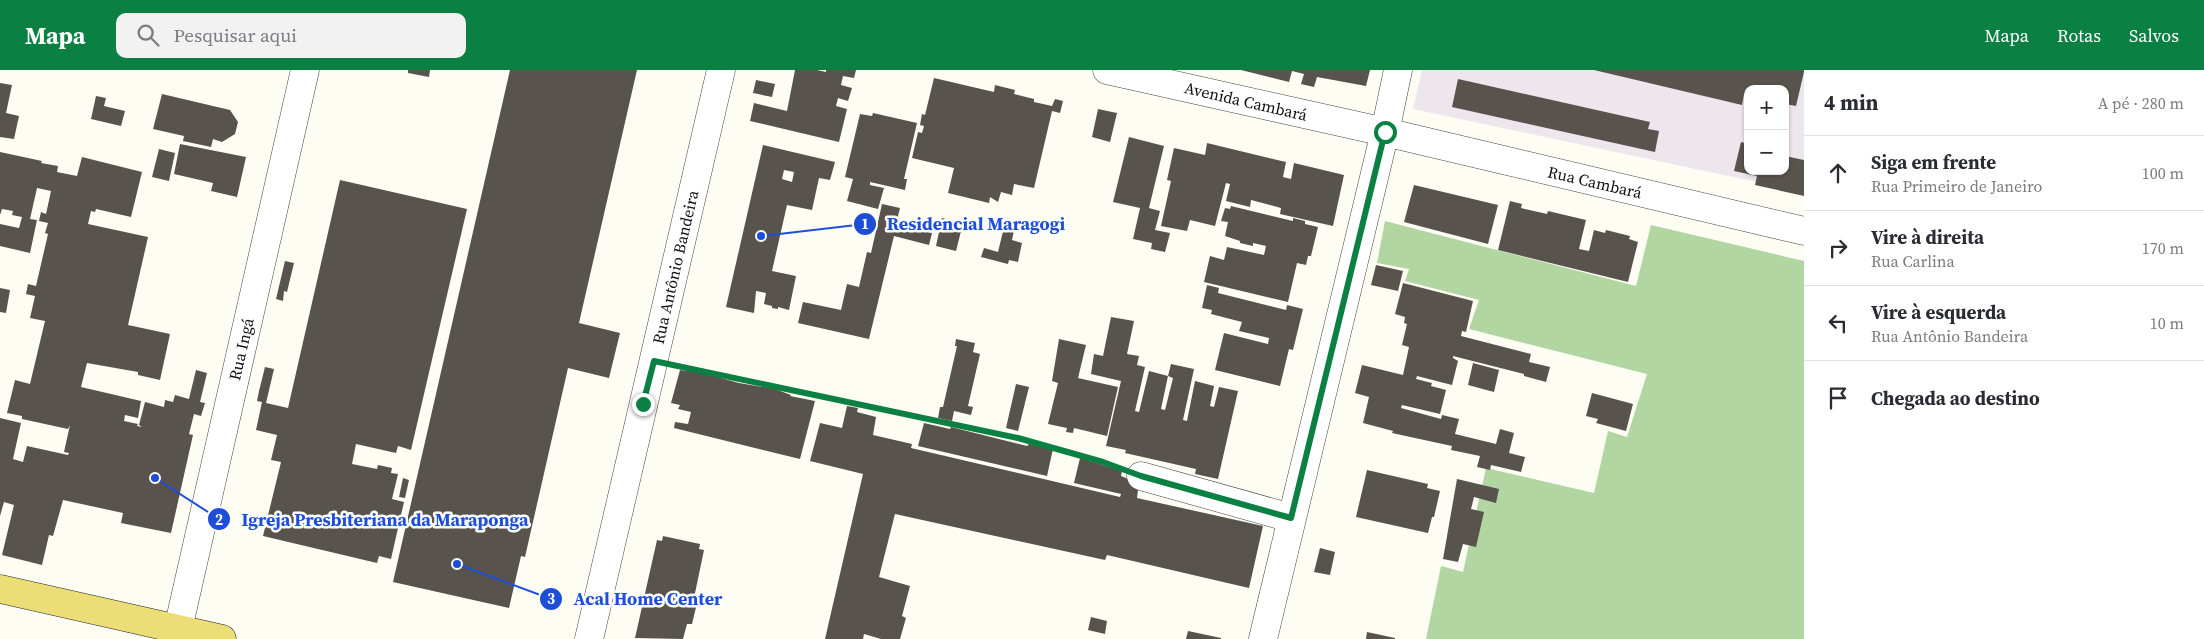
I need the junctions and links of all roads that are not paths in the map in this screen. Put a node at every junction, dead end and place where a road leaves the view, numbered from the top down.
1 (305, 70) edge
2 (721, 70) edge
3 (1108, 70) edge
4 (1398, 70) edge
5 (1385, 132) junction
6 (1804, 231) edge
7 (1141, 476) road end
8 (1291, 518) junction
9 (0, 589) edge
10 (178, 629) junction
11 (222, 639) edge
12 (589, 639) edge
13 (1263, 639) edge

1 - 10 street, Rua Ingá
2 - 12 street, Rua Antônio Bandeira
3 - 5 street, Avenida Cambará
4 - 5 street
5 - 6 street, Rua Cambará
5 - 8 street
7 - 8 street
8 - 13 street
9 - 10 main road
10 - 11 main road

